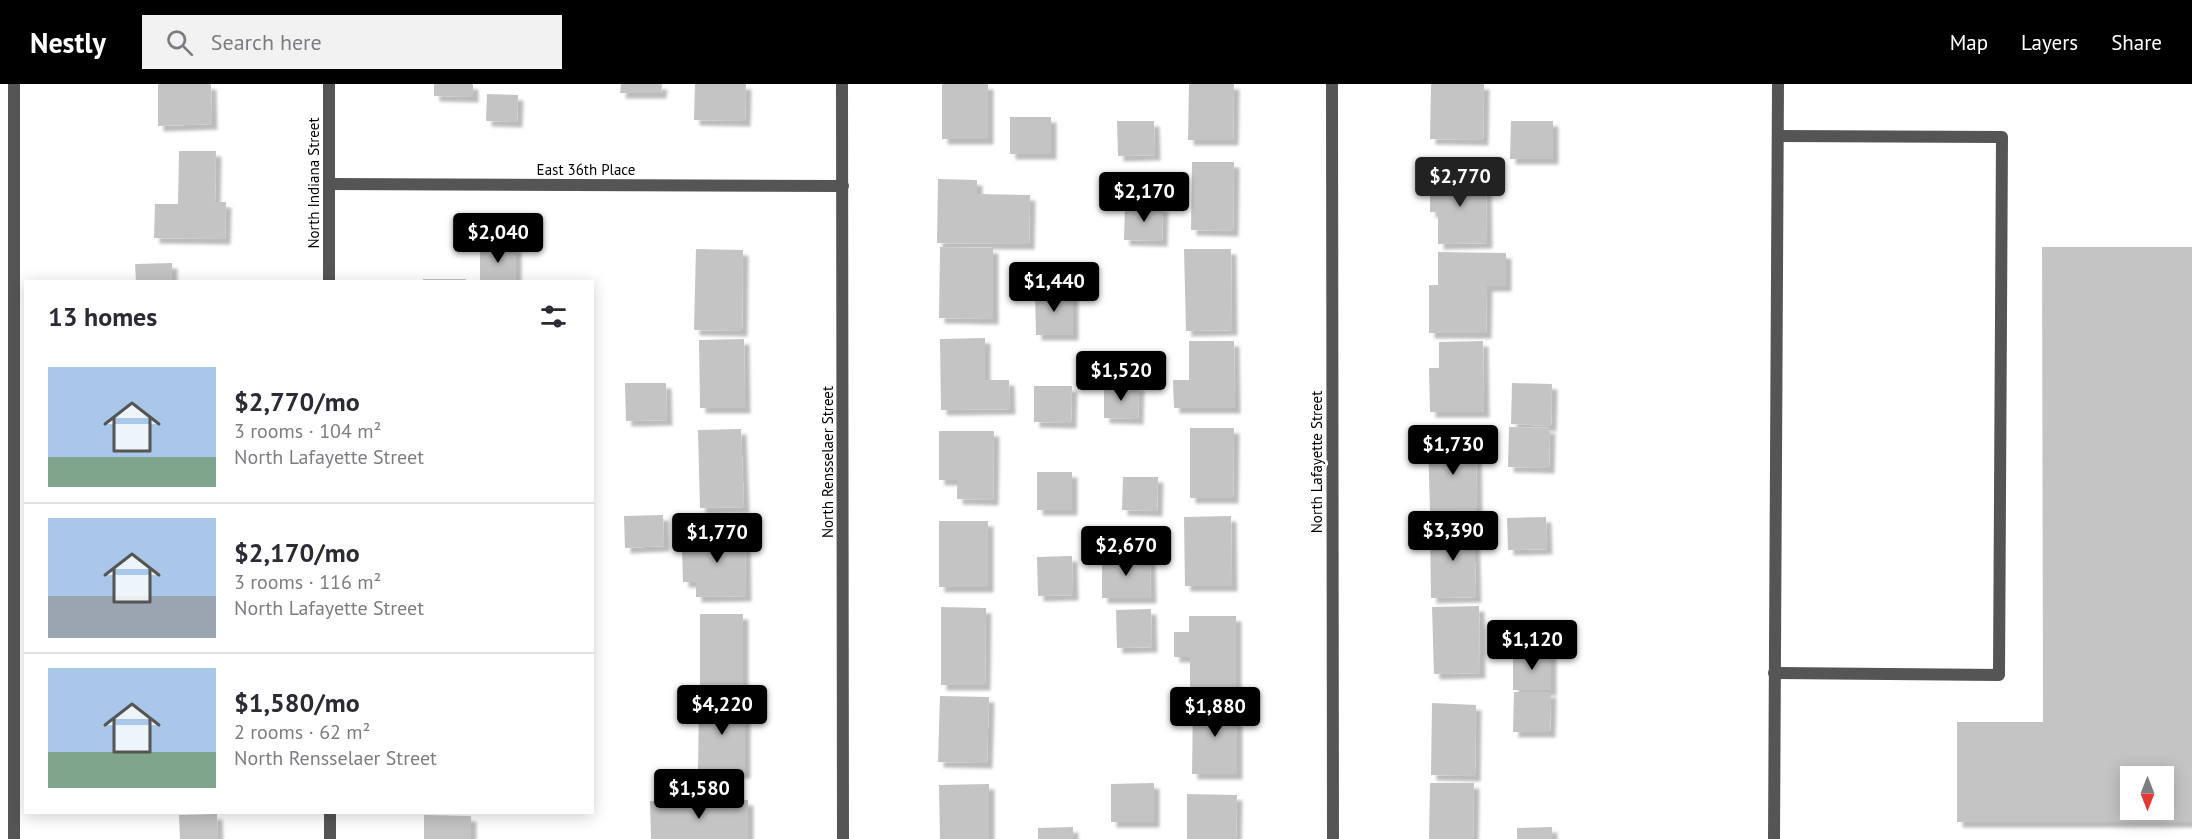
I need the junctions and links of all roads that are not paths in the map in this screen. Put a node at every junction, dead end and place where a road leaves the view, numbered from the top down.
1 (14, 84) edge
2 (329, 84) edge
3 (842, 84) edge
4 (1332, 84) edge
5 (1778, 84) edge
6 (1778, 136) junction
7 (329, 184) junction
8 (843, 186) junction
9 (329, 280) edge
10 (1774, 673) junction
11 (330, 814) edge
12 (14, 839) edge
13 (330, 839) edge
14 (843, 839) edge
15 (1333, 839) edge
16 (1774, 839) edge

1 - 12 street
2 - 7 street, North Indiana Street
3 - 8 street, North Rensselaer Street
4 - 15 street, North Lafayette Street
5 - 6 street
6 - 10 street
6 - 10 street
7 - 8 street, East 36th Place
7 - 9 street, North Indiana Street
8 - 14 street, North Rensselaer Street
10 - 16 street
11 - 13 street

